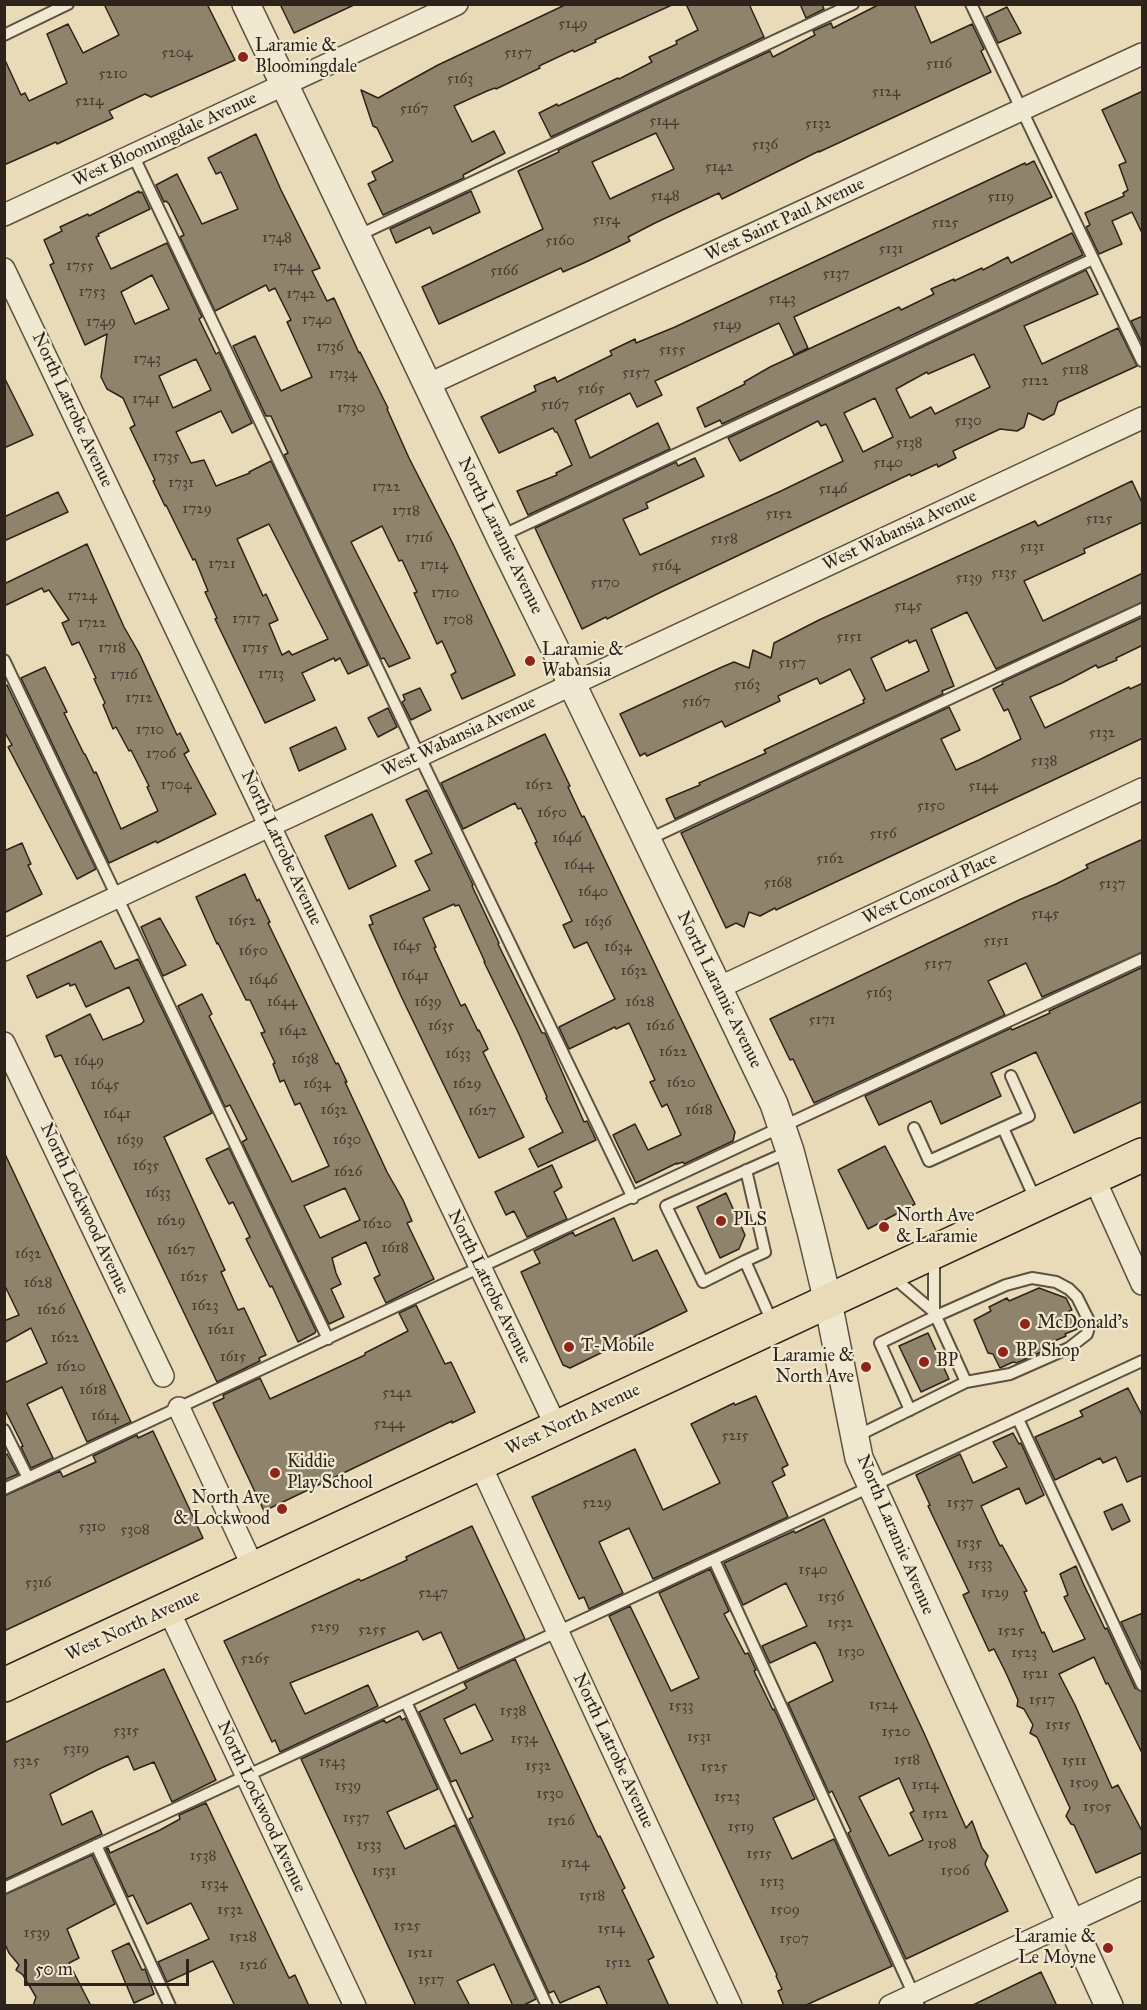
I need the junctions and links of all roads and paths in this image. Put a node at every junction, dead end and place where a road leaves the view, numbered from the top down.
1 (68, 4) edge
2 (246, 4) edge
3 (457, 4) edge
4 (853, 4) edge
5 (971, 4) edge
6 (4, 34) edge
7 (1143, 54) edge
8 (284, 84) junction
9 (1022, 111) junction
10 (133, 155) junction
11 (4, 215) edge
12 (357, 236) junction
13 (1093, 259) junction
14 (4, 268) edge
15 (1143, 361) edge
16 (427, 385) junction
17 (1143, 418) edge
18 (500, 537) junction
19 (1143, 609) edge
20 (4, 660) edge
21 (572, 684) junction
22 (419, 755) junction
23 (1143, 789) edge
24 (270, 825) junction
25 (647, 840) junction
26 (118, 896) junction
27 (4, 950) edge
28 (1143, 959) edge
29 (718, 988) junction
30 (4, 1043) edge
31 (1011, 1076) dead end
32 (914, 1128) dead end
33 (1003, 1128) junction
34 (786, 1139) junction
35 (1143, 1155) edge
36 (746, 1170) junction
37 (1094, 1178) junction
38 (633, 1198) junction
39 (1037, 1204) junction
40 (934, 1252) junction
41 (745, 1262) junction
42 (480, 1268) junction
43 (889, 1274) junction
44 (1143, 1284) edge
45 (828, 1302) junction
46 (935, 1314) junction
47 (774, 1327) junction
48 (328, 1339) junction
49 (1143, 1362) edge
50 (163, 1376) dead end
51 (966, 1382) junction
52 (179, 1408) junction
53 (910, 1410) junction
54 (1018, 1419) junction
55 (557, 1428) junction
56 (4, 1430) edge
57 (855, 1437) junction
58 (480, 1464) junction
59 (28, 1478) junction
60 (871, 1487) junction
61 (4, 1489) edge
62 (714, 1560) junction
63 (254, 1569) junction
64 (168, 1609) junction
65 (558, 1632) junction
66 (1143, 1684) edge
67 (4, 1685) edge
68 (406, 1702) junction
69 (247, 1776) junction
70 (96, 1845) junction
71 (4, 1888) edge
72 (1143, 1888) edge
73 (1070, 1922) junction
74 (917, 2000) edge
75 (170, 2006) edge
76 (355, 2006) edge
77 (548, 2006) edge
78 (731, 2006) edge
79 (890, 2006) edge
80 (1109, 2006) edge

1 - 6 lane
2 - 8 street, North Laramie Avenue
3 - 8 street, West Bloomingdale Avenue
4 - 12 lane
5 - 9 lane
7 - 9 street, West Saint Paul Avenue
8 - 10 street, West Bloomingdale Avenue
8 - 12 street, North Laramie Avenue
9 - 13 lane
9 - 16 street, West Saint Paul Avenue
10 - 11 street, West Bloomingdale Avenue
10 - 22 lane
12 - 16 street, North Laramie Avenue
13 - 15 lane
13 - 18 lane
14 - 24 street, North Latrobe Avenue
16 - 18 street, North Laramie Avenue
17 - 21 street, West Wabansia Avenue
18 - 21 street, North Laramie Avenue
19 - 25 lane
20 - 26 lane
21 - 22 street, West Wabansia Avenue
21 - 25 street, North Laramie Avenue
22 - 24 street, West Wabansia Avenue
22 - 38 lane
23 - 29 street, West Concord Place
24 - 26 street, West Wabansia Avenue
24 - 42 street, North Latrobe Avenue
25 - 29 street, North Laramie Avenue
26 - 27 street, West Wabansia Avenue
26 - 48 lane
28 - 34 lane
29 - 34 street, North Laramie Avenue
30 - 50 street, North Lockwood Avenue
31 - 33 lane
32 - 33 lane
33 - 39 lane
34 - 36 lane
34 - 38 lane
34 - 45 street, North Laramie Avenue
35 - 37 main road, West North Avenue
36 - 41 lane
36 - 41 lane
37 - 39 main road, West North Avenue
37 - 44 street
38 - 42 lane
39 - 40 main road, West North Avenue
40 - 43 main road, West North Avenue
40 - 46 lane
41 - 47 lane
42 - 48 lane
42 - 55 street, North Latrobe Avenue
43 - 45 main road, West North Avenue
43 - 46 lane
45 - 47 main road, West North Avenue
45 - 57 street, North Laramie Avenue
46 - 51 lane
46 - 51 lane
46 - 53 lane
47 - 55 main road, West North Avenue
48 - 52 lane
49 - 54 lane
51 - 53 lane
52 - 59 lane
52 - 63 street
53 - 57 lane
54 - 60 lane
54 - 66 lane
55 - 58 main road, West North Avenue
56 - 59 lane
57 - 60 street, North Laramie Avenue
58 - 63 main road, West North Avenue
58 - 65 street, North Latrobe Avenue
59 - 61 lane
60 - 62 lane
60 - 73 street, North Laramie Avenue
62 - 65 lane
62 - 74 lane
63 - 64 main road, West North Avenue
64 - 67 main road, West North Avenue
64 - 69 street, North Lockwood Avenue
65 - 68 lane
65 - 78 street, North Latrobe Avenue
68 - 69 lane
68 - 77 lane
69 - 70 lane
69 - 76 street, North Lockwood Avenue
70 - 71 lane
70 - 75 lane
72 - 73 street
73 - 74 street
73 - 80 street, North Laramie Avenue
74 - 79 street

